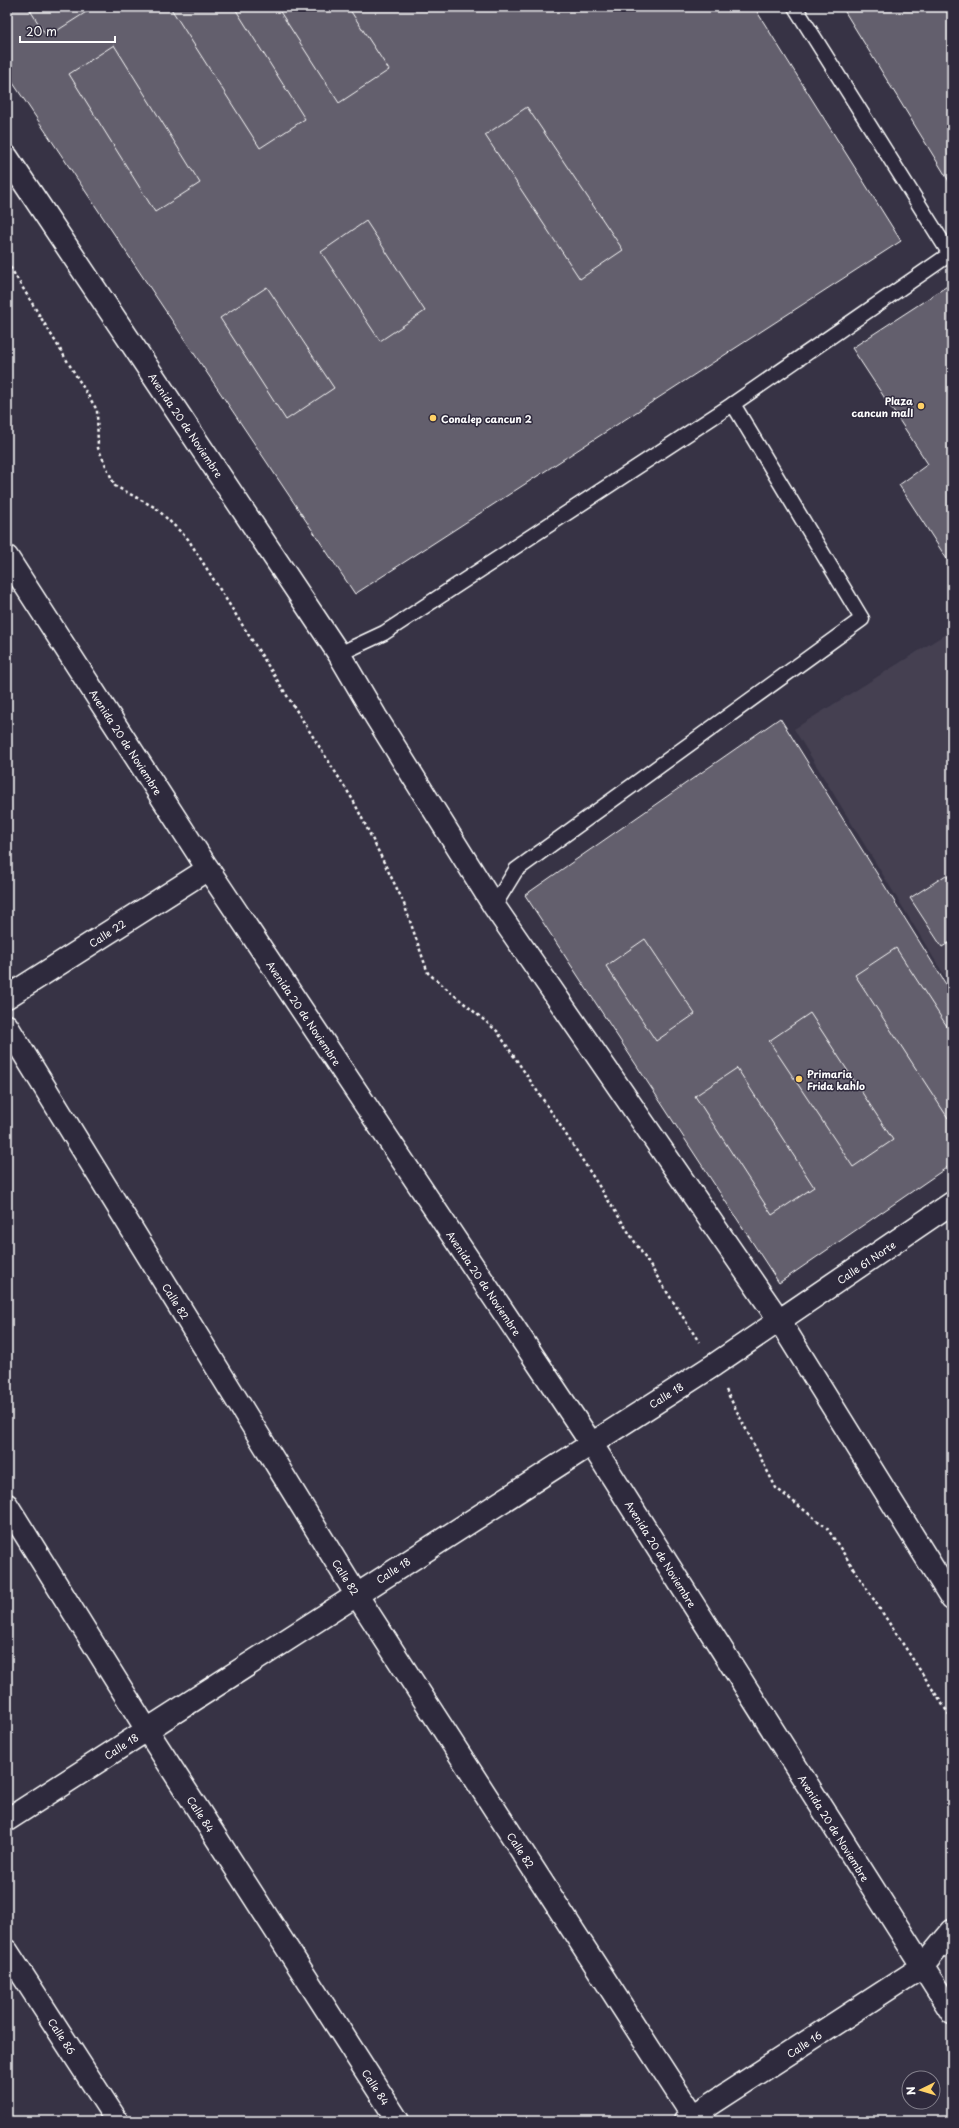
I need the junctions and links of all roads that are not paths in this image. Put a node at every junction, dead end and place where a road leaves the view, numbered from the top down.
1 (795, 7) edge
2 (7, 156) edge
3 (733, 404) junction
4 (7, 557) edge
5 (339, 654) junction
6 (208, 869) junction
7 (494, 906) junction
8 (7, 997) edge
9 (7, 1026) edge
10 (952, 1203) edge
11 (780, 1320) junction
12 (591, 1443) junction
13 (7, 1505) edge
14 (356, 1594) junction
15 (952, 1599) edge
16 (147, 1730) junction
17 (7, 1820) edge
18 (952, 1931) edge
19 (7, 1951) edge
20 (922, 1967) junction
21 (952, 2013) edge
22 (691, 2119) edge
23 (117, 2121) edge
24 (398, 2121) edge

1 - 3 lane
2 - 5 street, Avenida 20 de Noviembre
3 - 5 lane
3 - 7 lane
4 - 6 street, Avenida 20 de Noviembre
5 - 7 street, Avenida 20 de Noviembre
6 - 8 street, Calle 22
6 - 12 street, Avenida 20 de Noviembre
7 - 11 street, Avenida 20 de Noviembre
9 - 14 street, Calle 82
10 - 11 street, Calle 61 Norte
11 - 12 street, Calle 18
11 - 15 street, Avenida 20 de Noviembre
12 - 14 street, Calle 18
12 - 20 street, Avenida 20 de Noviembre
13 - 16 street, Calle 84
14 - 16 street, Calle 18
14 - 22 street, Calle 82
16 - 17 street, Calle 18
16 - 24 street, Calle 84
18 - 20 street, Calle 16
19 - 23 street, Calle 86
20 - 21 street, Avenida 20 de Noviembre
20 - 22 street, Calle 16

